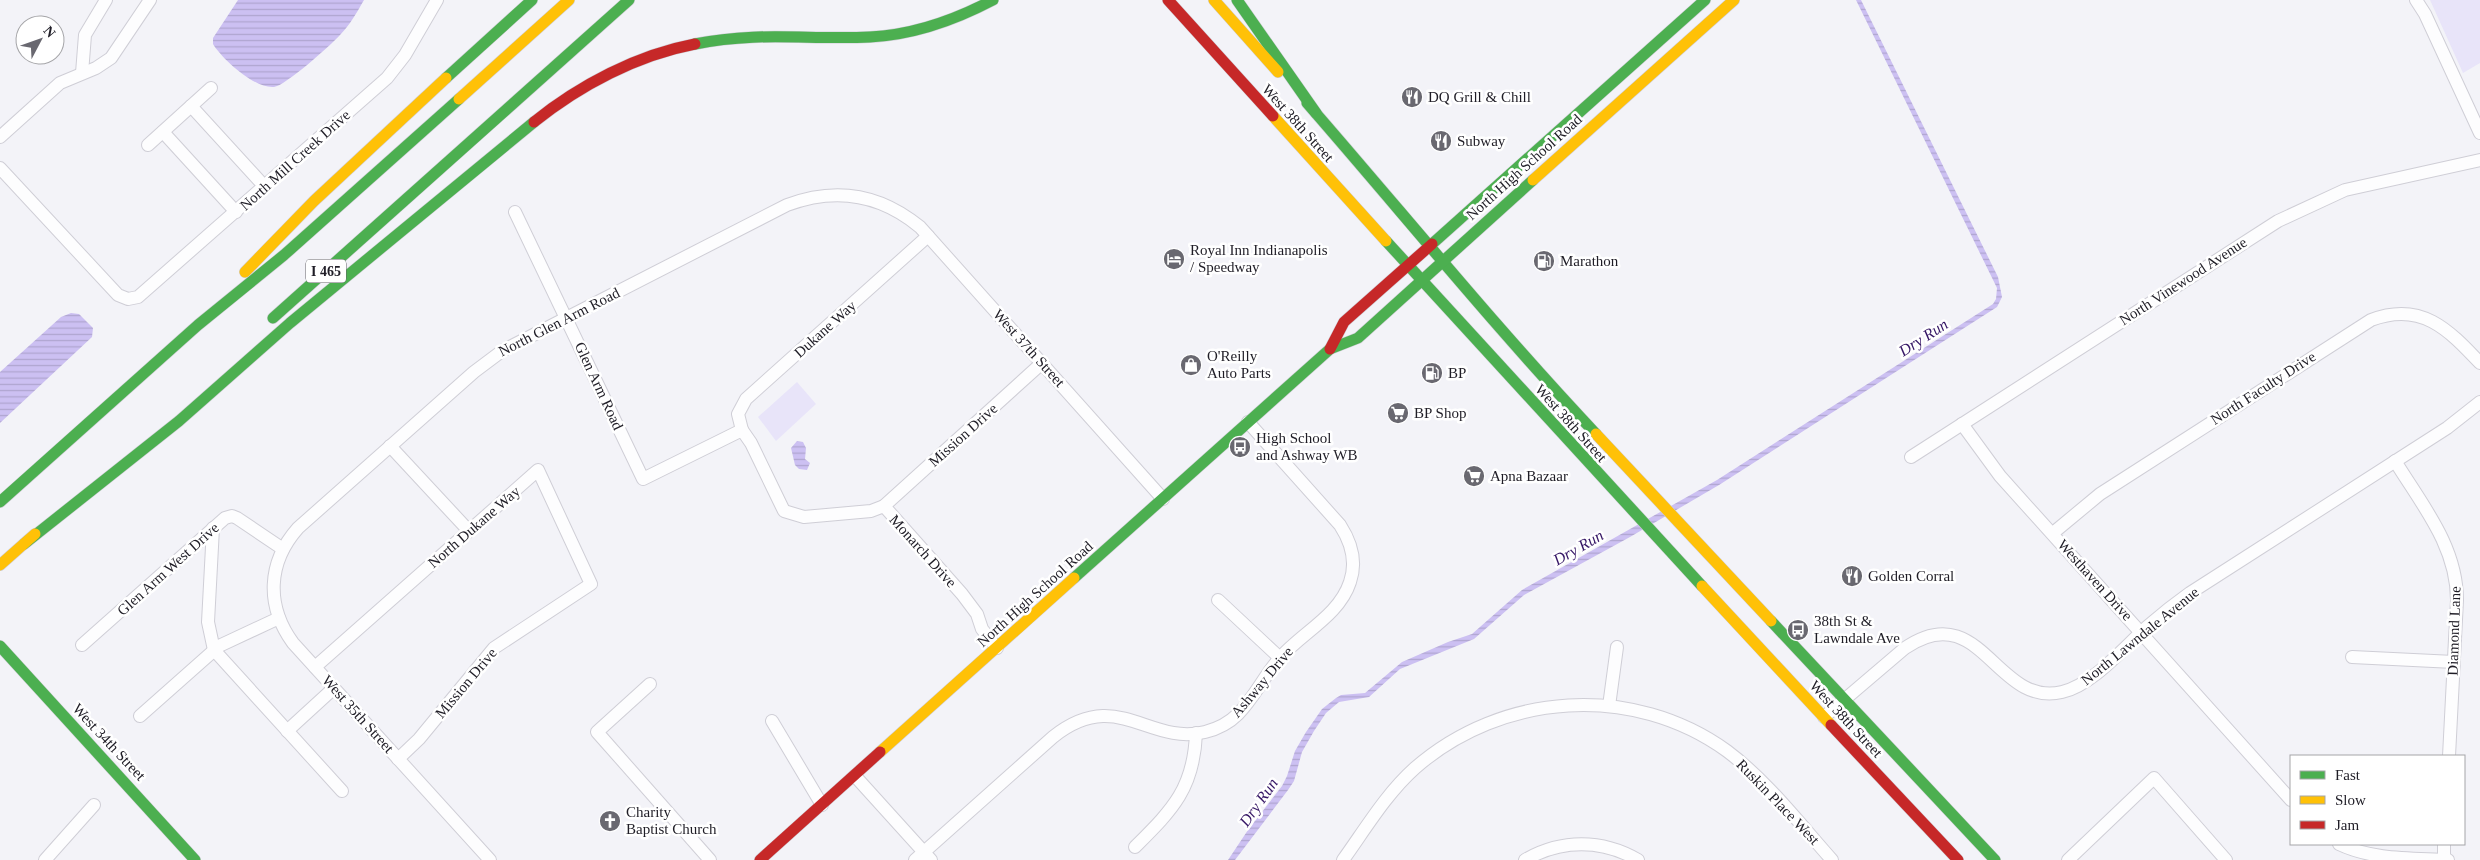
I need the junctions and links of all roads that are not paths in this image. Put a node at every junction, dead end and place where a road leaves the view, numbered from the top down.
1 (106, 0) edge
2 (437, 0) edge
3 (532, 0) edge
4 (569, 0) edge
5 (628, 0) edge
6 (993, 0) edge
7 (1168, 0) edge
8 (1214, 0) edge
9 (1237, 0) edge
10 (1704, 0) edge
11 (1734, 0) edge
12 (2416, 0) edge
13 (148, 2) edge
14 (82, 73) junction
15 (211, 88) dead end
16 (191, 106) junction
17 (1316, 113) junction
18 (163, 132) junction
19 (2480, 133) edge
20 (0, 137) edge
21 (148, 145) dead end
22 (2480, 160) edge
23 (0, 168) edge
24 (265, 187) junction
25 (887, 205) joint
26 (236, 212) junction
27 (515, 212) dead end
28 (928, 236) junction
29 (1430, 244) junction
30 (1442, 262) junction
31 (1407, 265) junction
32 (1421, 280) junction
33 (567, 318) junction
34 (198, 325) junction
35 (261, 329) dead end
36 (1330, 349) junction
37 (1042, 363) junction
38 (2480, 363) edge
39 (2480, 402) edge
40 (1248, 422) junction
41 (1962, 424) junction
42 (152, 427) dead end
43 (742, 430) junction
44 (390, 446) junction
45 (1911, 457) dead end
46 (2395, 461) junction
47 (1164, 499) junction
48 (0, 502) edge
49 (884, 506) junction
50 (213, 528) junction
51 (469, 531) junction
52 (2052, 533) junction
53 (24, 544) junction
54 (283, 549) junction
55 (0, 565) edge
56 (591, 584) joint
57 (1218, 600) dead end
58 (279, 618) junction
59 (2142, 632) junction
60 (82, 645) dead end
61 (0, 646) edge
62 (1617, 647) dead end
63 (997, 648) junction
64 (214, 650) junction
65 (2352, 657) dead end
66 (1280, 658) junction
67 (2454, 662) junction
68 (315, 667) junction
69 (650, 684) dead end
70 (334, 688) junction
71 (1844, 699) junction
72 (1609, 706) junction
73 (140, 716) dead end
74 (1824, 717) junction
75 (772, 721) dead end
76 (287, 732) junction
77 (1196, 733) junction
78 (2449, 755) edge
79 (398, 758) junction
80 (855, 776) junction
81 (342, 791) dead end
82 (2290, 799) edge
83 (94, 805) dead end
84 (822, 805) junction
85 (2342, 845) edge
86 (2444, 845) edge
87 (1135, 847) dead end
88 (923, 857) edge
89 (45, 860) edge
90 (195, 860) edge
91 (490, 860) edge
92 (710, 860) edge
93 (760, 860) edge
94 (1343, 860) edge
95 (1526, 860) edge
96 (1638, 860) edge
97 (1832, 860) edge
98 (1958, 860) edge
99 (1995, 860) edge
100 (2068, 860) edge
101 (2226, 860) edge
102 (2444, 860) edge
103 (2448, 860) edge

1 - 14 street
2 - 24 street, North Mill Creek Drive
3 - 34 main road
4 - 34 main road, I 465
5 - 35 main road, I 465
6 - 53 main road
7 - 31 main road, West 38th Street
8 - 17 main road, West 38th Street
9 - 17 main road
10 - 29 main road, North High School Road
11 - 30 main road, North High School Road
12 - 19 street
13 - 14 street
14 - 20 street
15 - 16 street
16 - 18 street
16 - 24 street
17 - 29 main road, West 38th Street
18 - 21 street
18 - 26 street
22 - 41 street, North Vinewood Avenue
23 - 26 street, North Mill Creek Drive
24 - 26 street, North Mill Creek Drive
25 - 28 street, West 37th Street
25 - 33 street, North Glen Arm Road
27 - 33 street, Glen Arm Road
28 - 37 street, West 37th Street
28 - 43 street, Dukane Way
29 - 30 main road, West 38th Street
29 - 31 main road, North High School Road
30 - 32 main road, North High School Road
30 - 71 main road, West 38th Street
31 - 32 main road, West 38th Street
31 - 36 main road, North High School Road
32 - 36 main road, North High School Road
32 - 74 main road, West 38th Street
33 - 43 street, Glen Arm Road
33 - 44 street, North Glen Arm Road
34 - 48 main road, I 465
36 - 40 main road, North High School Road
37 - 47 street, West 37th Street
37 - 49 street, Mission Drive
38 - 52 street, North Faculty Drive
39 - 46 street, North Lawndale Avenue
40 - 47 main road, North High School Road
40 - 66 street, Ashway Drive
41 - 45 street, North Vinewood Avenue
41 - 52 street, Westhaven Drive
42 - 53 main road
43 - 49 street, Monarch Drive
44 - 51 street
44 - 54 street, North Glen Arm Road
46 - 59 street, North Lawndale Avenue
46 - 67 street, Diamond Lane
47 - 63 main road, North High School Road
49 - 63 street, Monarch Drive
50 - 54 street, Glen Arm West Drive
50 - 60 street, Glen Arm West Drive
50 - 64 street
51 - 56 street, North Dukane Way
51 - 68 street, North Dukane Way
52 - 59 street, Westhaven Drive
53 - 55 main road
54 - 58 street, West 35th Street
56 - 79 street, Mission Drive
57 - 66 street
58 - 64 street
58 - 68 street, West 35th Street
59 - 71 street, North Lawndale Avenue
59 - 82 street, Westhaven Drive
61 - 90 main road, West 34th Street
62 - 72 street
63 - 80 main road, North High School Road
64 - 73 street
64 - 76 street
65 - 67 street
66 - 77 street, Ashway Drive
67 - 78 street, Diamond Lane
68 - 70 street, West 35th Street
69 - 92 street
70 - 76 street
70 - 79 street, West 35th Street
71 - 74 street, North Lawndale Avenue
71 - 99 main road, West 38th Street
72 - 94 street
72 - 97 street, Ruskin Place West
74 - 98 main road, West 38th Street
75 - 84 street
76 - 81 street
77 - 87 street
77 - 88 street, Ashway Drive
79 - 91 street, West 35th Street
80 - 84 main road, North High School Road
80 - 88 street
83 - 89 street
84 - 93 main road, North High School Road
85 - 102 street
86 - 102 street
95 - 96 street
100 - 101 street
102 - 103 street

